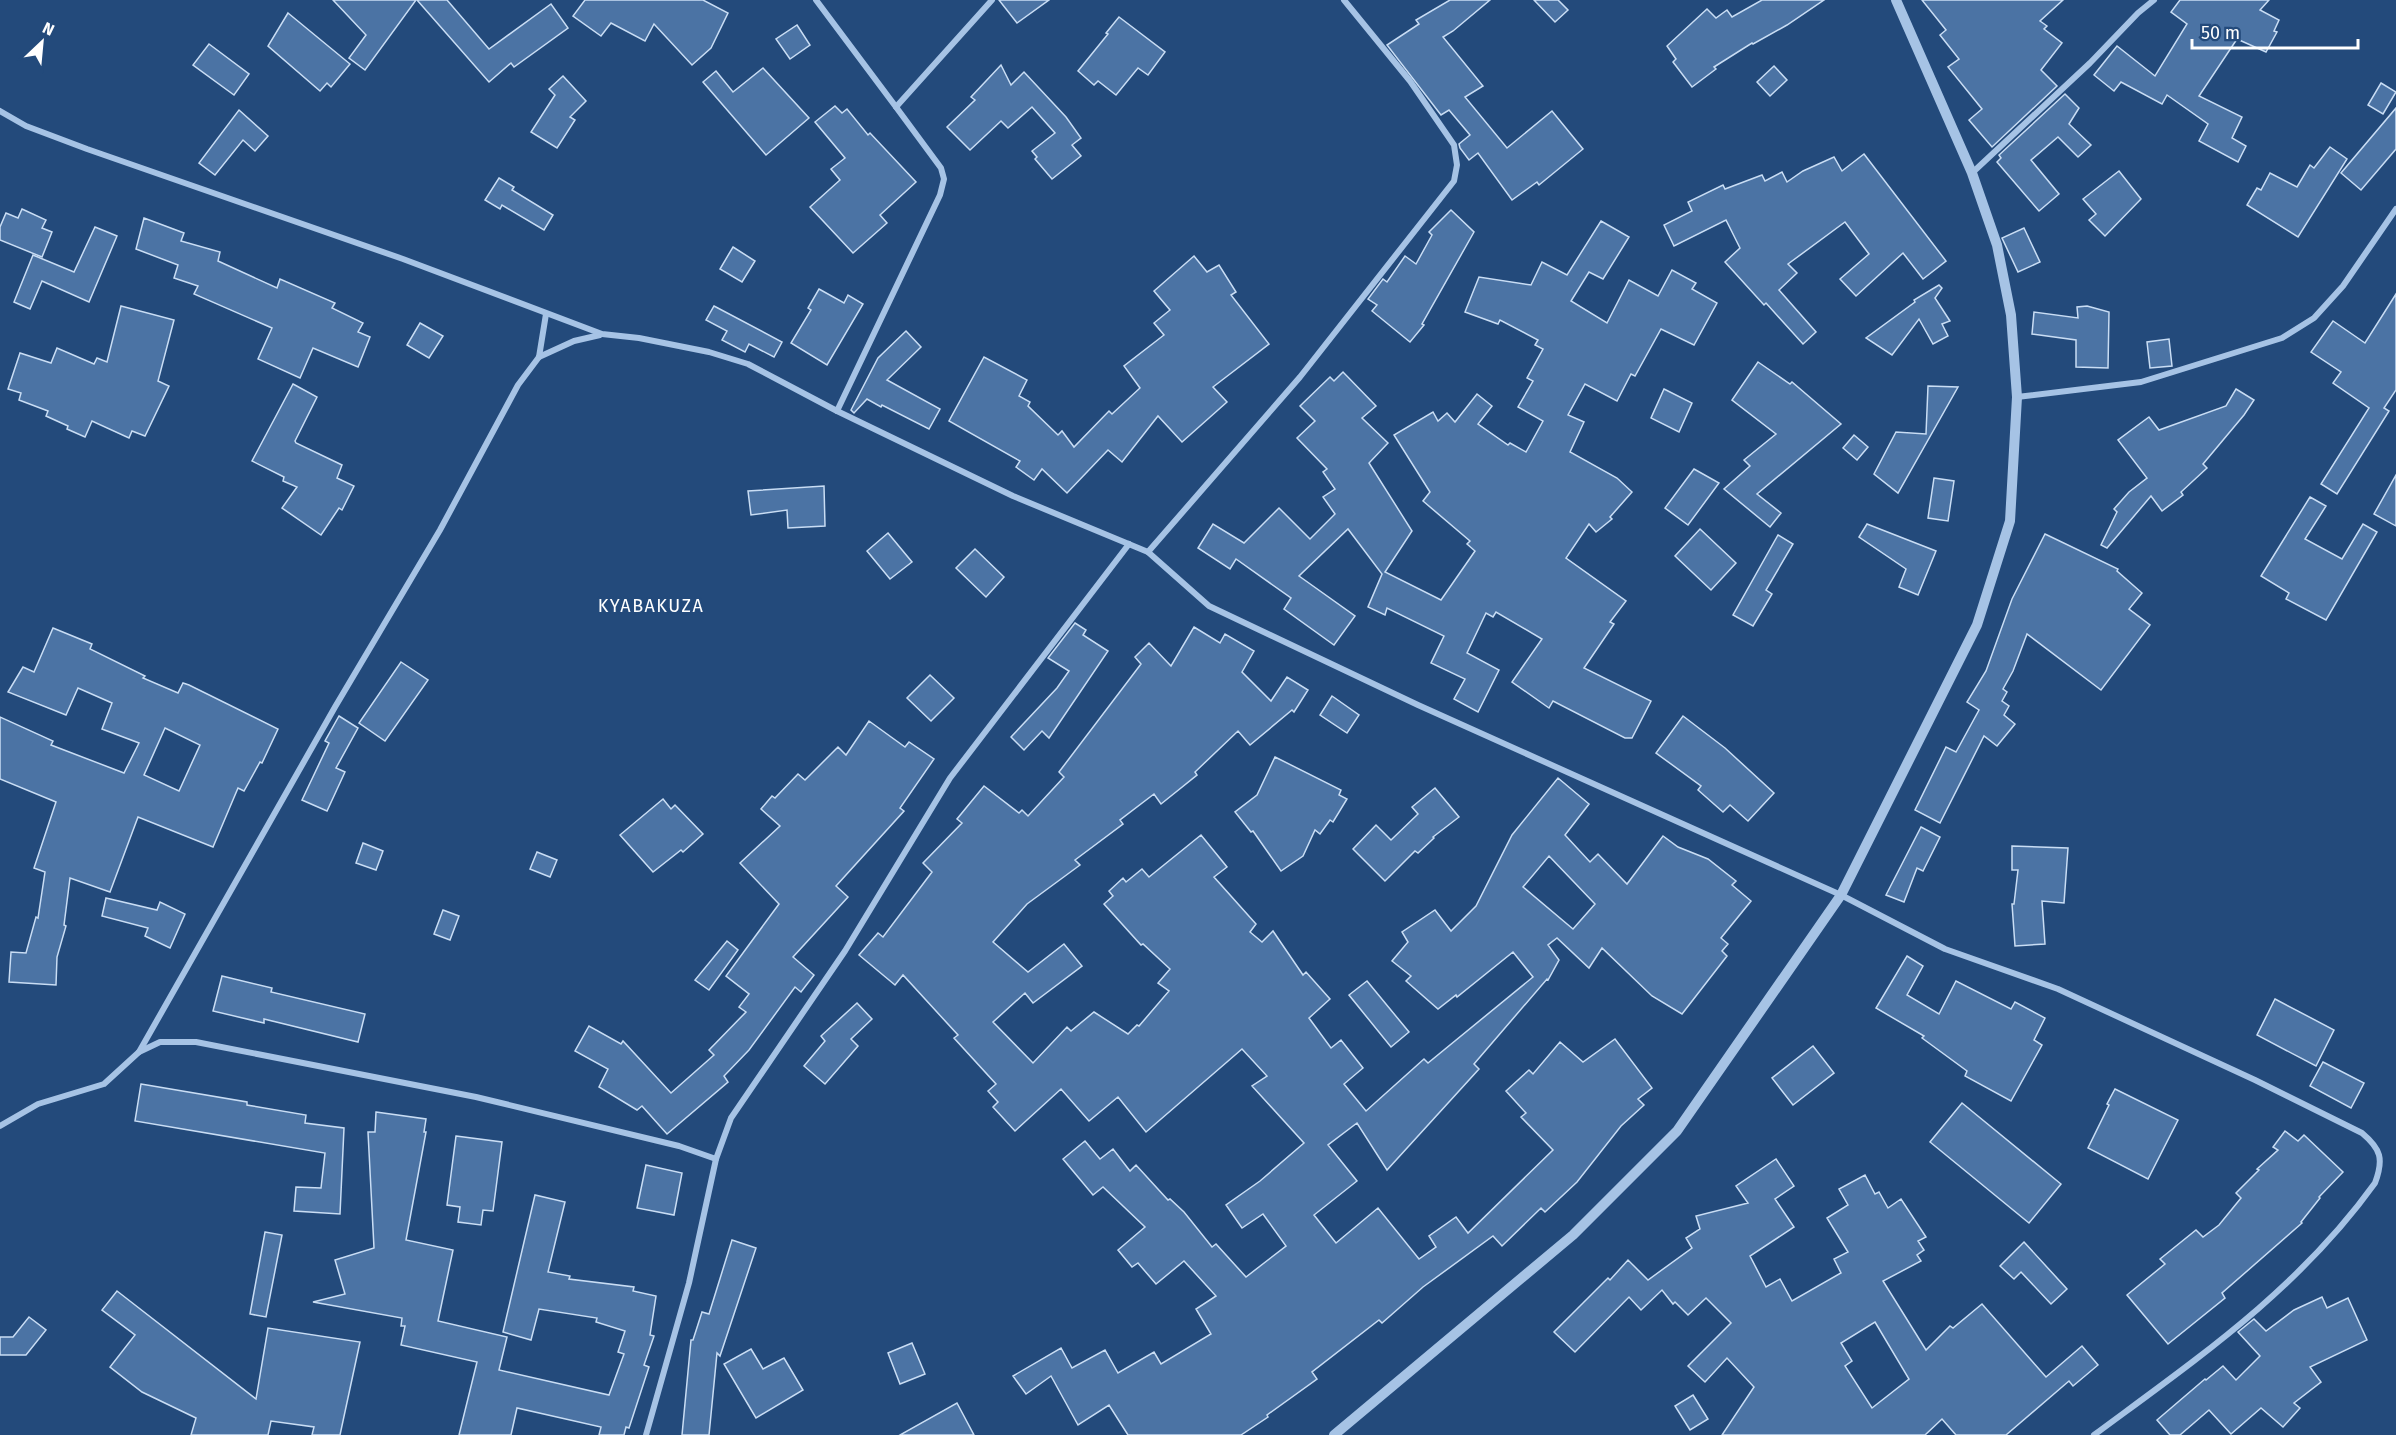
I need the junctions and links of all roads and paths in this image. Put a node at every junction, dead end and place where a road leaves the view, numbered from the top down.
1 (816, 0) edge
2 (992, 0) edge
3 (1344, 0) edge
4 (1896, 0) edge
5 (2154, 0) edge
6 (896, 107) junction
7 (0, 111) edge
8 (1972, 173) junction
9 (2396, 209) edge
10 (546, 314) junction
11 (602, 334) junction
12 (539, 357) junction
13 (2017, 397) junction
14 (837, 411) junction
15 (1129, 544) junction
16 (1148, 552) junction
17 (1841, 895) junction
18 (140, 1052) junction
19 (0, 1126) edge
20 (716, 1159) junction
21 (646, 1435) edge
22 (1334, 1435) edge
23 (2094, 1435) edge

1 - 6 street
2 - 6 street
3 - 16 street
4 - 8 street
5 - 8 street
6 - 14 street
7 - 10 street
8 - 13 street
9 - 13 street
10 - 11 street
10 - 12 street
11 - 12 street
11 - 14 street
12 - 18 street
13 - 17 street
14 - 15 street
15 - 16 street
15 - 20 street
16 - 17 street
17 - 22 street
17 - 23 street
18 - 19 street
18 - 20 street
20 - 21 street

